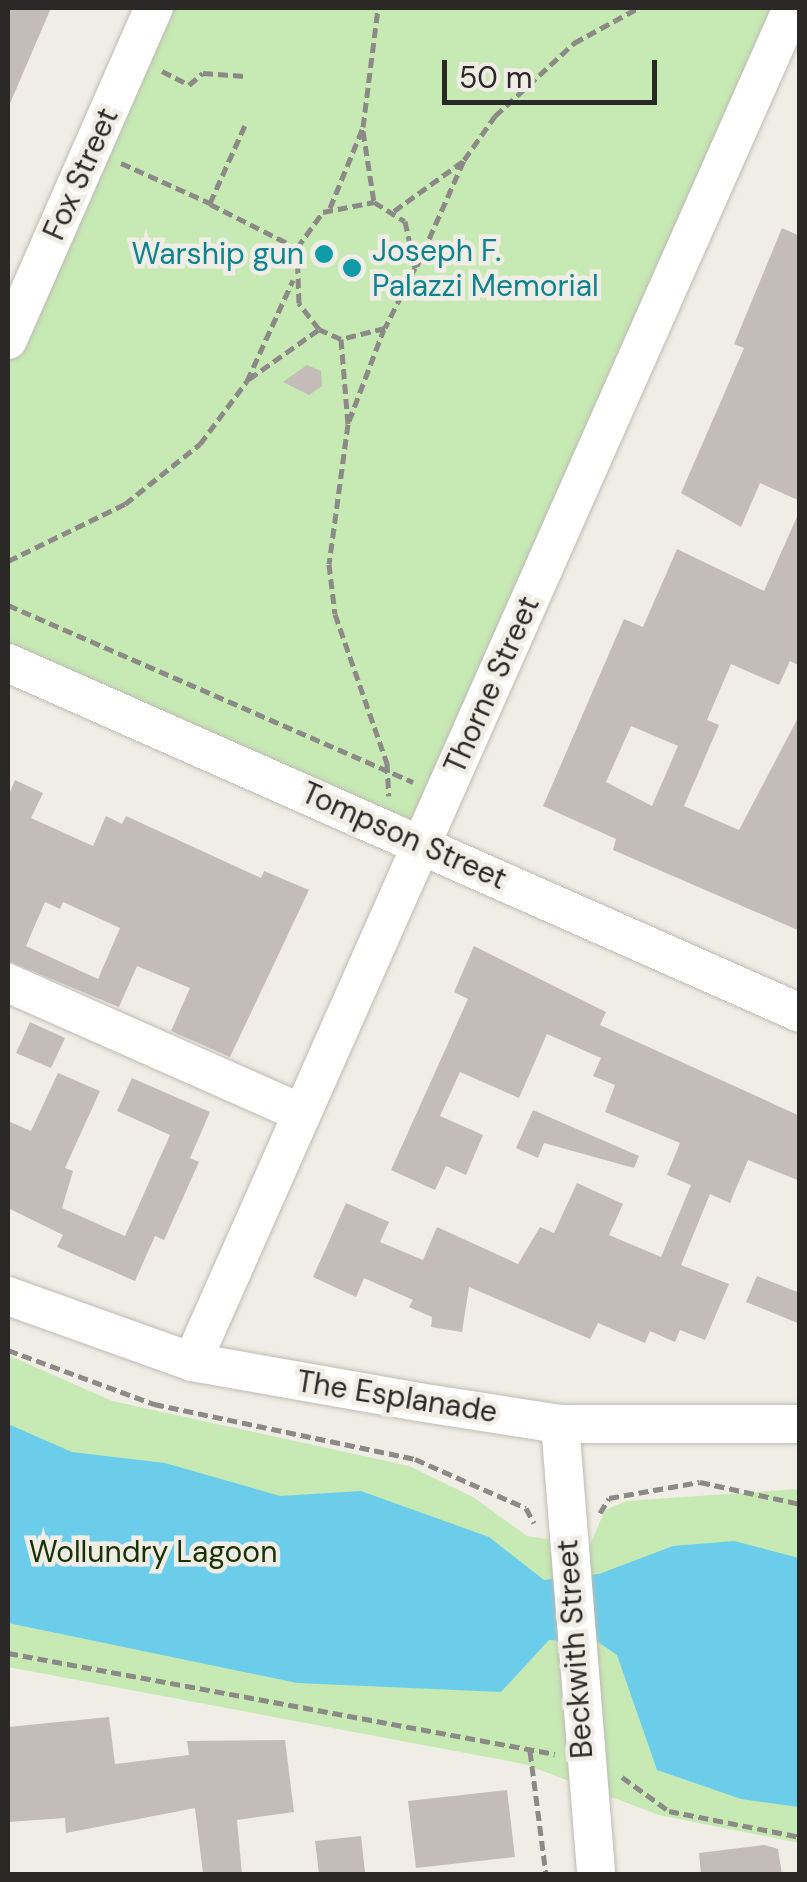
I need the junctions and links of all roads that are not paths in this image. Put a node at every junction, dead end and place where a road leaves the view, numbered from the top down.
1 (154, 8) edge
2 (792, 8) edge
3 (8, 340) edge
4 (8, 663) edge
5 (422, 843) junction
6 (8, 983) edge
7 (800, 1013) edge
8 (302, 1113) junction
9 (8, 1296) edge
10 (192, 1362) junction
11 (560, 1424) junction
12 (800, 1424) edge
13 (596, 1874) edge

1 - 3 street, Fox Street
2 - 5 street, Thorne Street
4 - 5 street, Tompson Street
5 - 7 street, Tompson Street
5 - 8 street, Thorne Street
6 - 8 street
8 - 10 street, Thorne Street
9 - 10 street, The Esplanade
10 - 11 street, The Esplanade
11 - 12 street, The Esplanade
11 - 13 street, Beckwith Street

